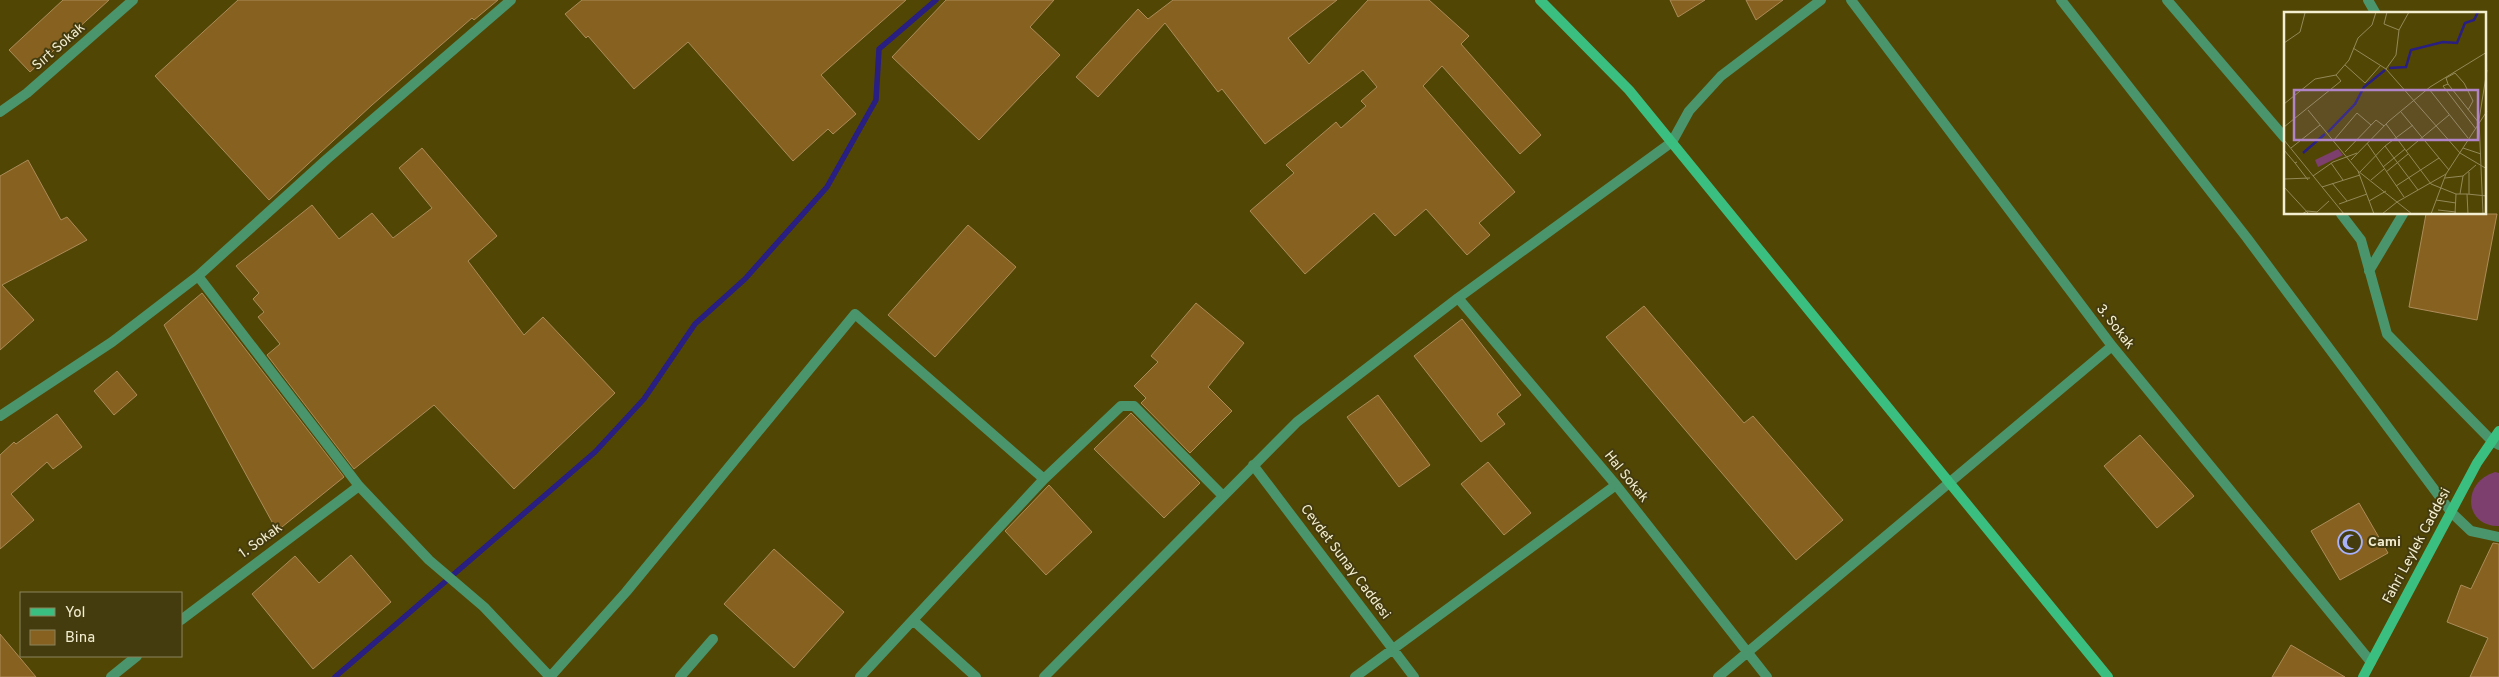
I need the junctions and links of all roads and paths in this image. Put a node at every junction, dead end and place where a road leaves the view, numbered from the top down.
1 (133, 0) edge
2 (511, 0) edge
3 (1540, 0) edge
4 (1821, 0) edge
5 (1851, 0) edge
6 (2061, 0) edge
7 (2167, 0) edge
8 (2368, 0) edge
9 (2375, 12) edge
10 (0, 112) edge
11 (2284, 137) edge
12 (1672, 142) junction
13 (2342, 215) edge
14 (2402, 215) edge
15 (2369, 271) junction
16 (198, 276) junction
17 (1458, 298) junction
18 (2112, 346) junction
19 (0, 416) edge
20 (2499, 431) edge
21 (2496, 443) edge
22 (1253, 465) junction
23 (1044, 480) junction
24 (1950, 484) junction
25 (1616, 485) junction
26 (359, 486) junction
27 (1223, 496) junction
28 (2451, 512) junction
29 (2499, 537) edge
30 (182, 619) edge
31 (914, 621) junction
32 (713, 639) dead end
33 (1393, 648) junction
34 (1747, 653) junction
35 (136, 657) edge
36 (2371, 662) junction
37 (111, 677) edge
38 (550, 677) edge
39 (680, 677) edge
40 (860, 677) edge
41 (976, 677) edge
42 (1044, 677) edge
43 (1355, 677) edge
44 (1414, 677) edge
45 (1718, 677) edge
46 (1767, 677) edge
47 (2108, 677) edge
48 (2363, 677) edge

1 - 10 street, Sırt Sokak
2 - 16 street
3 - 12 street
4 - 12 street
5 - 18 street, 3. Sokak
6 - 28 street
7 - 11 street
8 - 9 street
12 - 17 street
12 - 24 street
13 - 15 street
14 - 15 street
15 - 21 street
16 - 19 street
16 - 26 street
17 - 22 street
17 - 25 street, Hal Sokak
18 - 24 street
18 - 36 street, 3. Sokak
20 - 21 street, Fahri Leylek Caddesi
21 - 28 street, Fahri Leylek Caddesi
22 - 27 street
22 - 33 street, Cevdet Sunay Caddesi
23 - 27 street
23 - 31 street
23 - 38 street
24 - 34 street
24 - 47 street
25 - 33 street
25 - 34 street, Hal Sokak
26 - 30 street, 1. Sokak
26 - 38 street
27 - 42 street
28 - 29 street
28 - 36 street, Fahri Leylek Caddesi
31 - 40 street
31 - 41 street
32 - 39 street
33 - 43 street
33 - 44 street, Cevdet Sunay Caddesi
34 - 45 street
34 - 46 street, Hal Sokak
35 - 37 street
36 - 48 street, Fahri Leylek Caddesi

